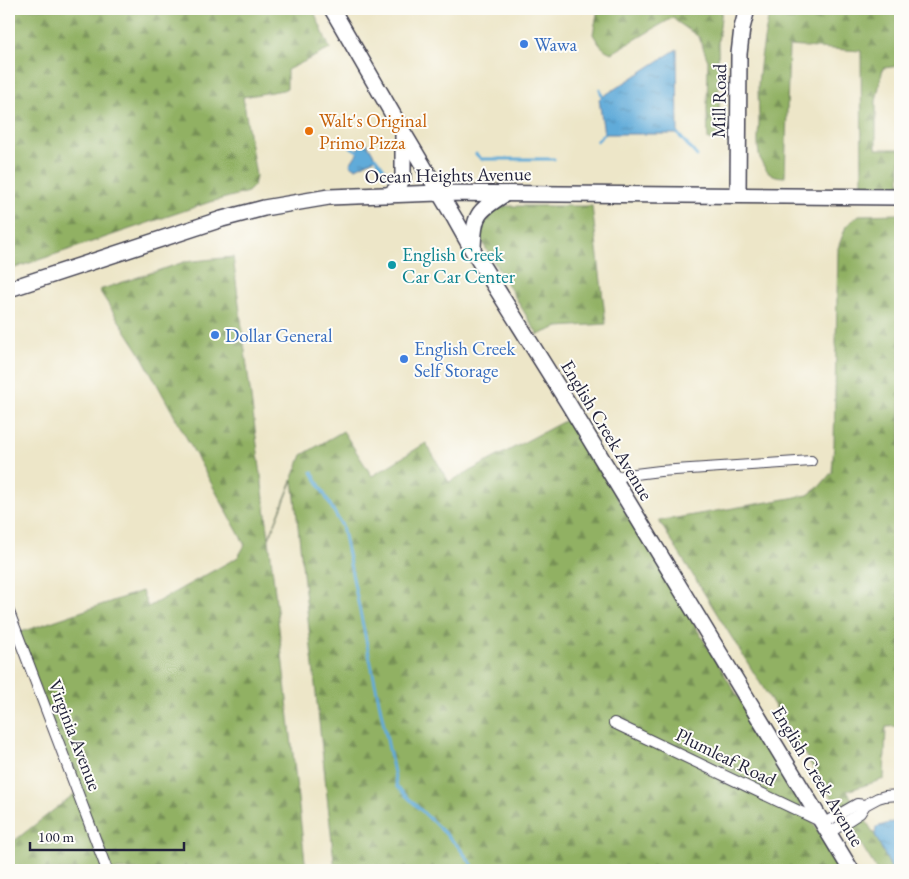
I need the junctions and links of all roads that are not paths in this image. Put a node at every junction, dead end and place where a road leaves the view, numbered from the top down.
1 (332, 9) edge
2 (747, 9) edge
3 (403, 132) junction
4 (439, 193) junction
5 (389, 194) junction
6 (506, 194) junction
7 (738, 195) junction
8 (900, 197) edge
9 (473, 251) junction
10 (9, 289) edge
11 (811, 462) dead end
12 (613, 478) junction
13 (9, 612) edge
14 (614, 722) dead end
15 (900, 795) edge
16 (826, 828) junction
17 (107, 870) edge
18 (852, 870) edge

1 - 3 main road, English Creek Avenue
2 - 7 main road, Mill Road
3 - 4 main road, English Creek Avenue
3 - 5 main road
4 - 5 main road, Ocean Heights Avenue
4 - 6 main road, Ocean Heights Avenue
4 - 9 main road, English Creek Avenue
5 - 10 main road, Ocean Heights Avenue
6 - 7 main road, Ocean Heights Avenue
6 - 9 main road
7 - 8 main road, Ocean Heights Avenue
9 - 12 main road, English Creek Avenue
11 - 12 street
12 - 16 main road, English Creek Avenue
13 - 17 street, Virginia Avenue
14 - 16 street, Plumleaf Road
15 - 16 street
16 - 18 main road, English Creek Avenue

